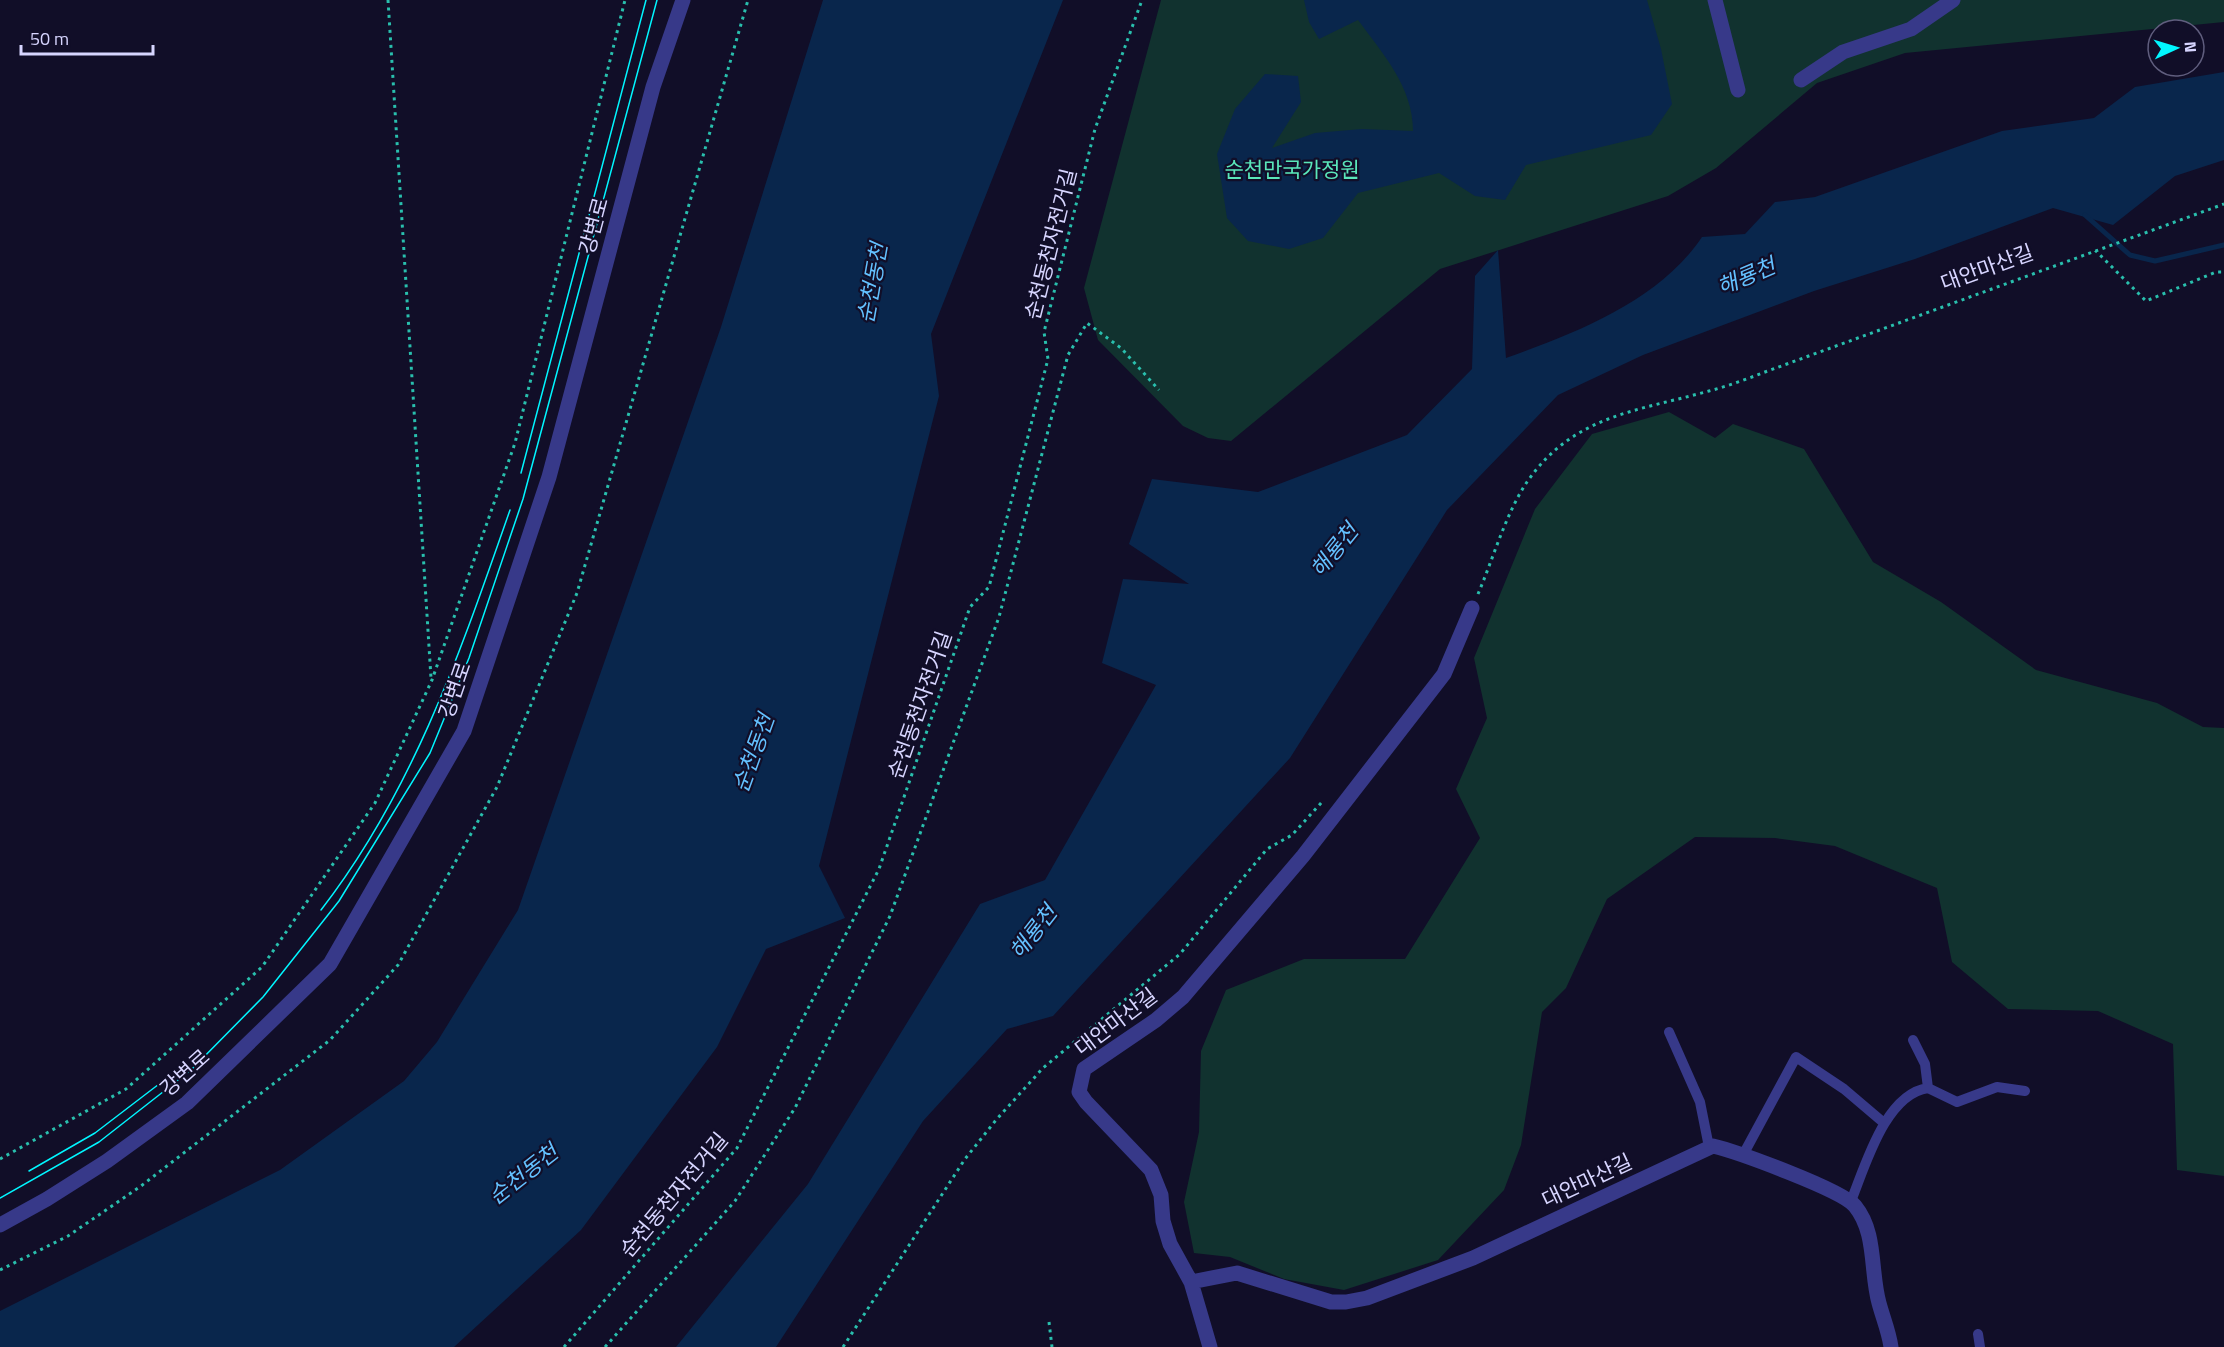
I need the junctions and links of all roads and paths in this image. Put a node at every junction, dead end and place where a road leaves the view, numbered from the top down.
1 (388, 0) edge
2 (625, 0) edge
3 (683, 0) edge
4 (1142, 0) edge
5 (1715, 0) edge
6 (1953, 0) edge
7 (1801, 80) dead end
8 (1738, 90) dead end
9 (2224, 204) edge
10 (2095, 250) junction
11 (2224, 272) edge
12 (1159, 390) dead end
13 (1472, 608) joint
14 (432, 681) junction
15 (1323, 801) dead end
16 (1669, 1032) dead end
17 (1913, 1040) dead end
18 (1928, 1088) junction
19 (2025, 1091) dead end
20 (1884, 1123) junction
21 (1709, 1147) junction
22 (1743, 1155) junction
23 (0, 1160) edge
24 (1851, 1201) junction
25 (0, 1225) edge
26 (1191, 1282) junction
27 (1049, 1322) dead end
28 (1978, 1334) dead end
29 (564, 1347) edge
30 (605, 1347) edge
31 (843, 1347) edge
32 (1052, 1347) edge
33 (1209, 1347) edge
34 (1891, 1347) edge
35 (1980, 1347) edge

1 - 14 path
2 - 14 path
3 - 25 street, 강변로
4 - 29 path, 순천동천자전거길
5 - 8 street
6 - 7 street
9 - 10 path, 대안마산길
10 - 11 path
10 - 13 path, 대안마산길
12 - 30 path
13 - 26 street, 대안마산길
14 - 23 path
15 - 31 path
16 - 21 lane
17 - 18 lane
18 - 19 lane
18 - 20 lane
20 - 22 lane
20 - 24 lane
21 - 22 street
21 - 26 street, 대안마산길
22 - 24 street
24 - 34 street
26 - 33 street, 대안마산길
27 - 32 path
28 - 35 lane

